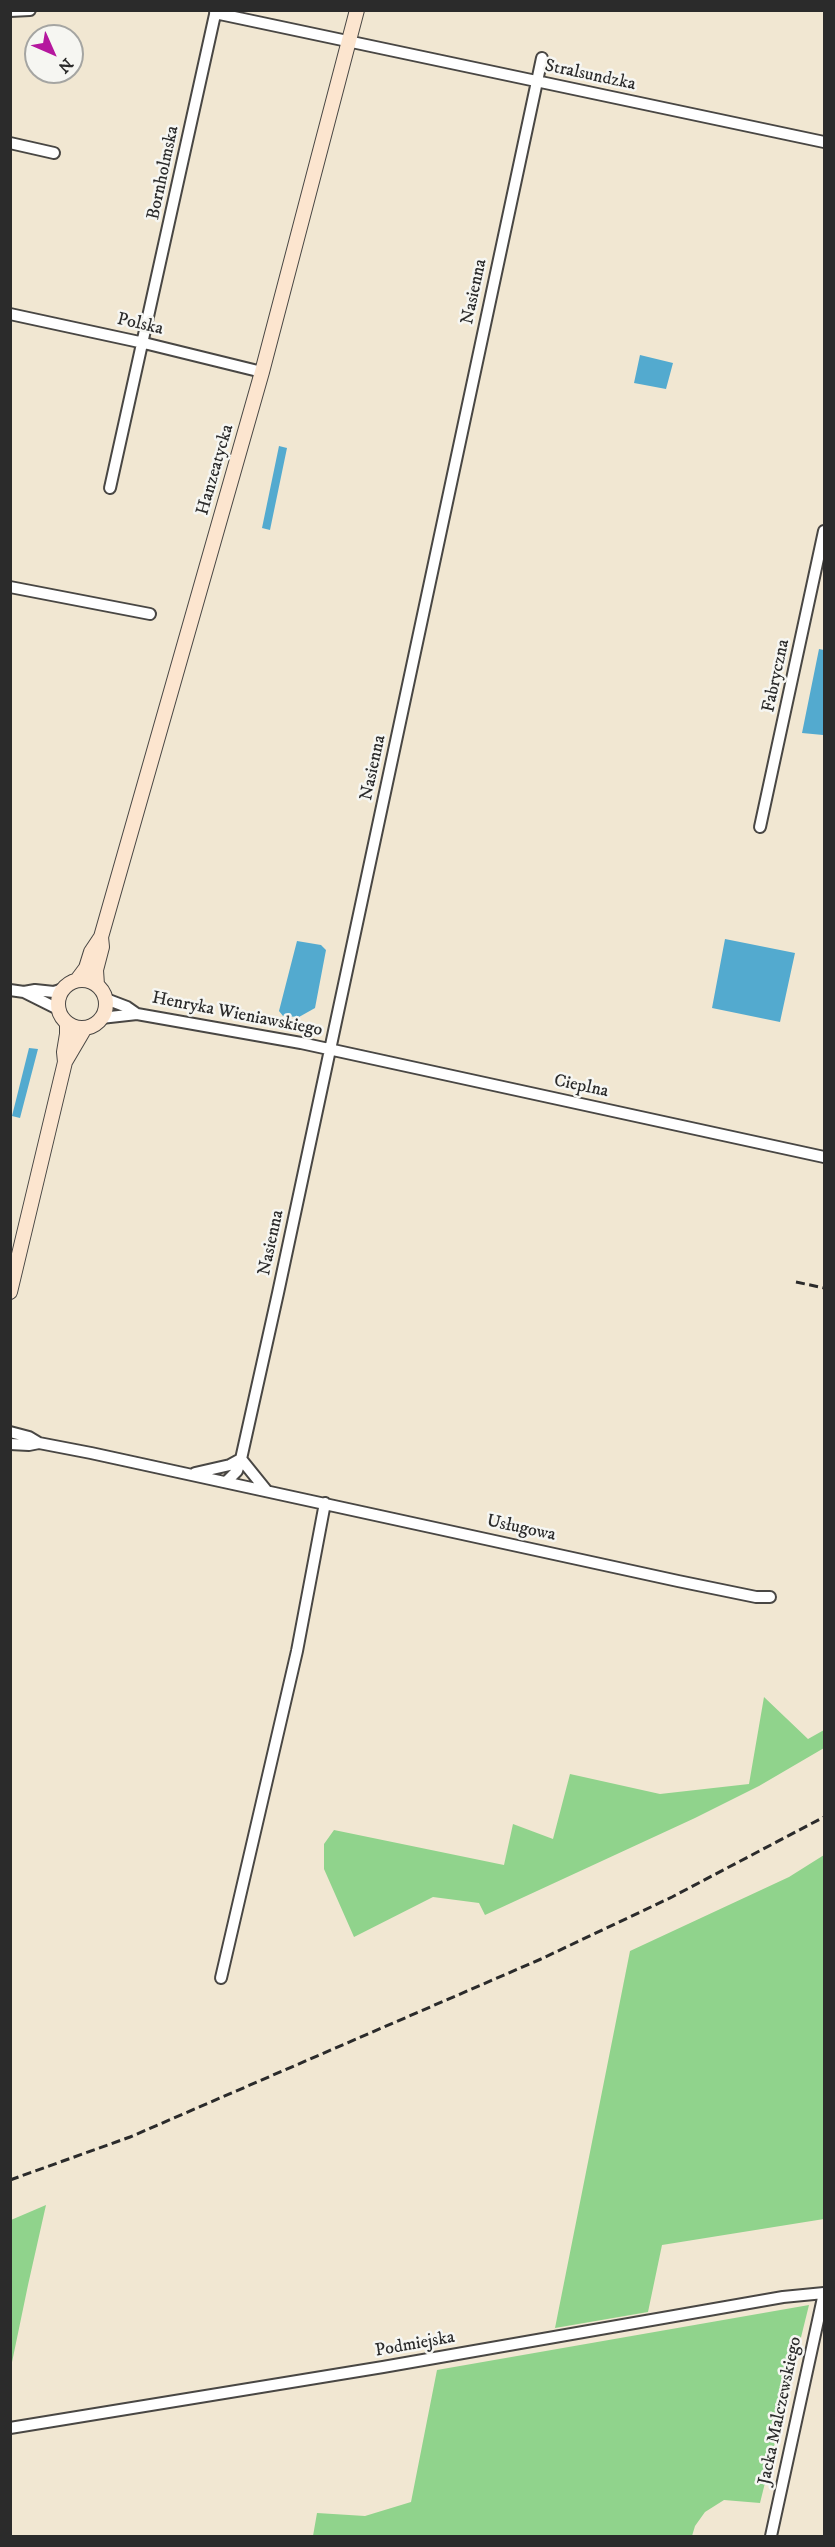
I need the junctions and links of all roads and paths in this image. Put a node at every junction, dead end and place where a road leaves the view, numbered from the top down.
1 (30, 10) edge
2 (357, 10) edge
3 (10, 11) edge
4 (216, 12) edge
5 (349, 42) junction
6 (542, 58) dead end
7 (537, 82) junction
8 (825, 142) edge
9 (10, 143) edge
10 (54, 153) dead end
11 (10, 314) edge
12 (144, 343) junction
13 (262, 372) junction
14 (110, 488) dead end
15 (825, 531) edge
16 (10, 587) edge
17 (150, 614) dead end
18 (760, 827) dead end
19 (101, 937) junction
20 (78, 980) junction
21 (97, 985) junction
22 (63, 989) junction
23 (10, 990) edge
24 (24, 992) junction
25 (106, 999) junction
26 (58, 1009) junction
27 (137, 1014) junction
28 (101, 1018) junction
29 (67, 1023) junction
30 (85, 1028) junction
31 (331, 1050) junction
32 (65, 1062) junction
33 (825, 1157) edge
34 (10, 1292) edge
35 (10, 1432) edge
36 (39, 1443) junction
37 (10, 1444) edge
38 (241, 1459) junction
39 (189, 1474) junction
40 (225, 1482) junction
41 (266, 1490) junction
42 (325, 1503) junction
43 (770, 1597) dead end
44 (220, 1978) dead end
45 (824, 2293) edge
46 (10, 2428) edge
47 (771, 2536) edge

1 - 3 street
2 - 5 street, Hanzeatycka
4 - 5 street, Stralsundzka
4 - 12 street, Bornholmska
5 - 7 street, Stralsundzka
5 - 13 street, Hanzeatycka
6 - 7 street, Nasienna
7 - 8 street, Stralsundzka
7 - 31 street, Nasienna
9 - 10 street
11 - 12 street, Polska
12 - 13 street, Polska
12 - 14 street, Bornholmska
13 - 19 street, Hanzeatycka
15 - 18 street, Fabryczna
16 - 17 street
19 - 20 street, Hanzeatycka
19 - 21 street, Hanzeatycka
20 - 21 street
20 - 22 street
21 - 25 street
22 - 24 street
22 - 26 street
23 - 24 street
24 - 26 street
25 - 27 street, Henryka Wieniawskiego
25 - 28 street
26 - 29 street
27 - 28 street, Henryka Wieniawskiego
27 - 31 street, Henryka Wieniawskiego
28 - 30 street
29 - 30 street
29 - 32 street
30 - 32 street
31 - 33 street, Cieplna
31 - 38 street, Nasienna
32 - 34 street
35 - 36 street, Usługowa
36 - 37 street, Usługowa
36 - 39 street, Usługowa
38 - 39 street, Usługowa
38 - 40 street
38 - 41 street
39 - 40 street, Usługowa
40 - 41 street, Usługowa
41 - 42 street, Usługowa
42 - 43 street, Usługowa
42 - 44 street
45 - 46 street, Podmiejska
45 - 47 street, Jacka Malczewskiego

